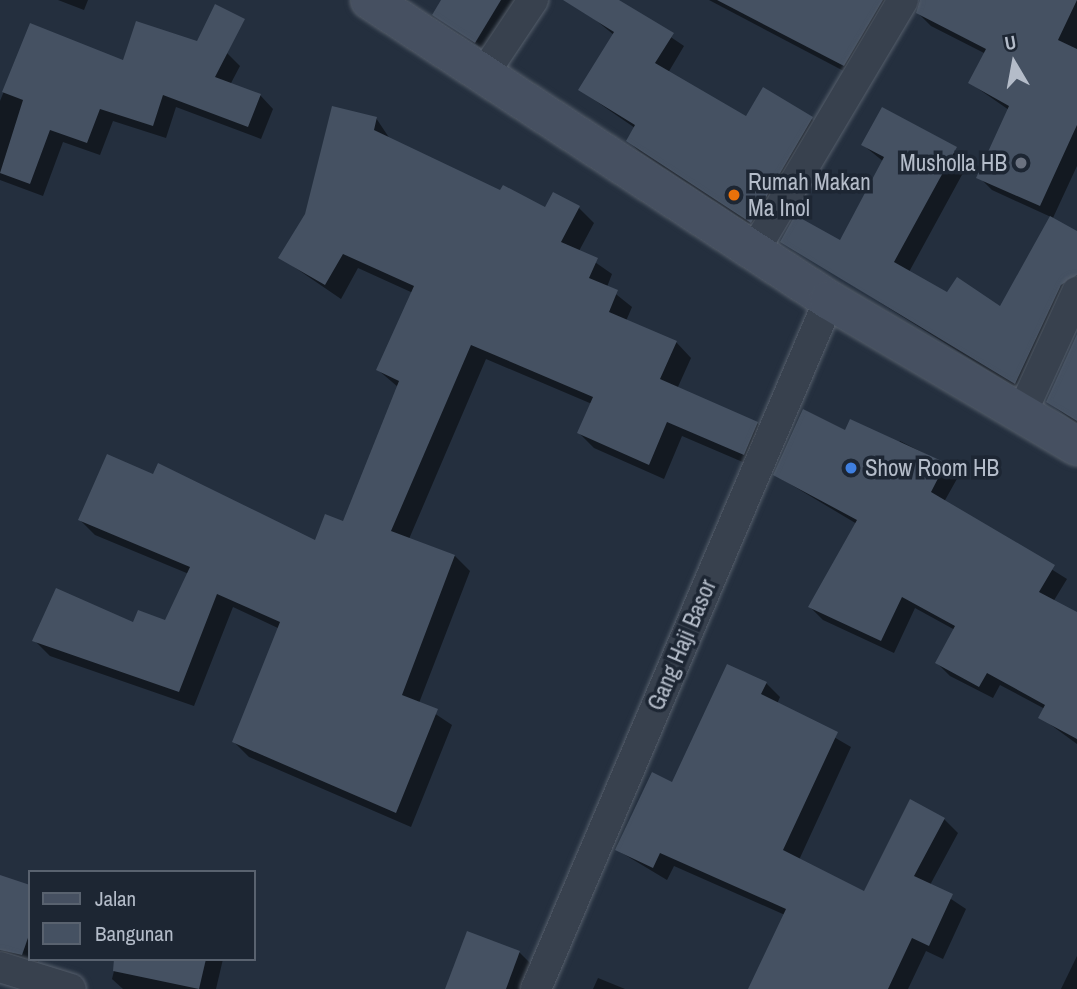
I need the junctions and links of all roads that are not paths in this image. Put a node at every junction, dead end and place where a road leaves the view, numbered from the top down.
1 (370, 0) edge
2 (533, 0) edge
3 (903, 0) edge
4 (485, 72) junction
5 (754, 250) junction
6 (1077, 292) edge
7 (829, 300) junction
8 (1023, 410) junction
9 (1077, 446) edge
10 (0, 967) edge
11 (71, 989) edge
12 (536, 989) edge

1 - 4 street
2 - 4 street
3 - 5 street
4 - 5 street
5 - 7 street
6 - 8 street
7 - 8 street
7 - 12 street, Gang Haji Basor
8 - 9 street
10 - 11 street

